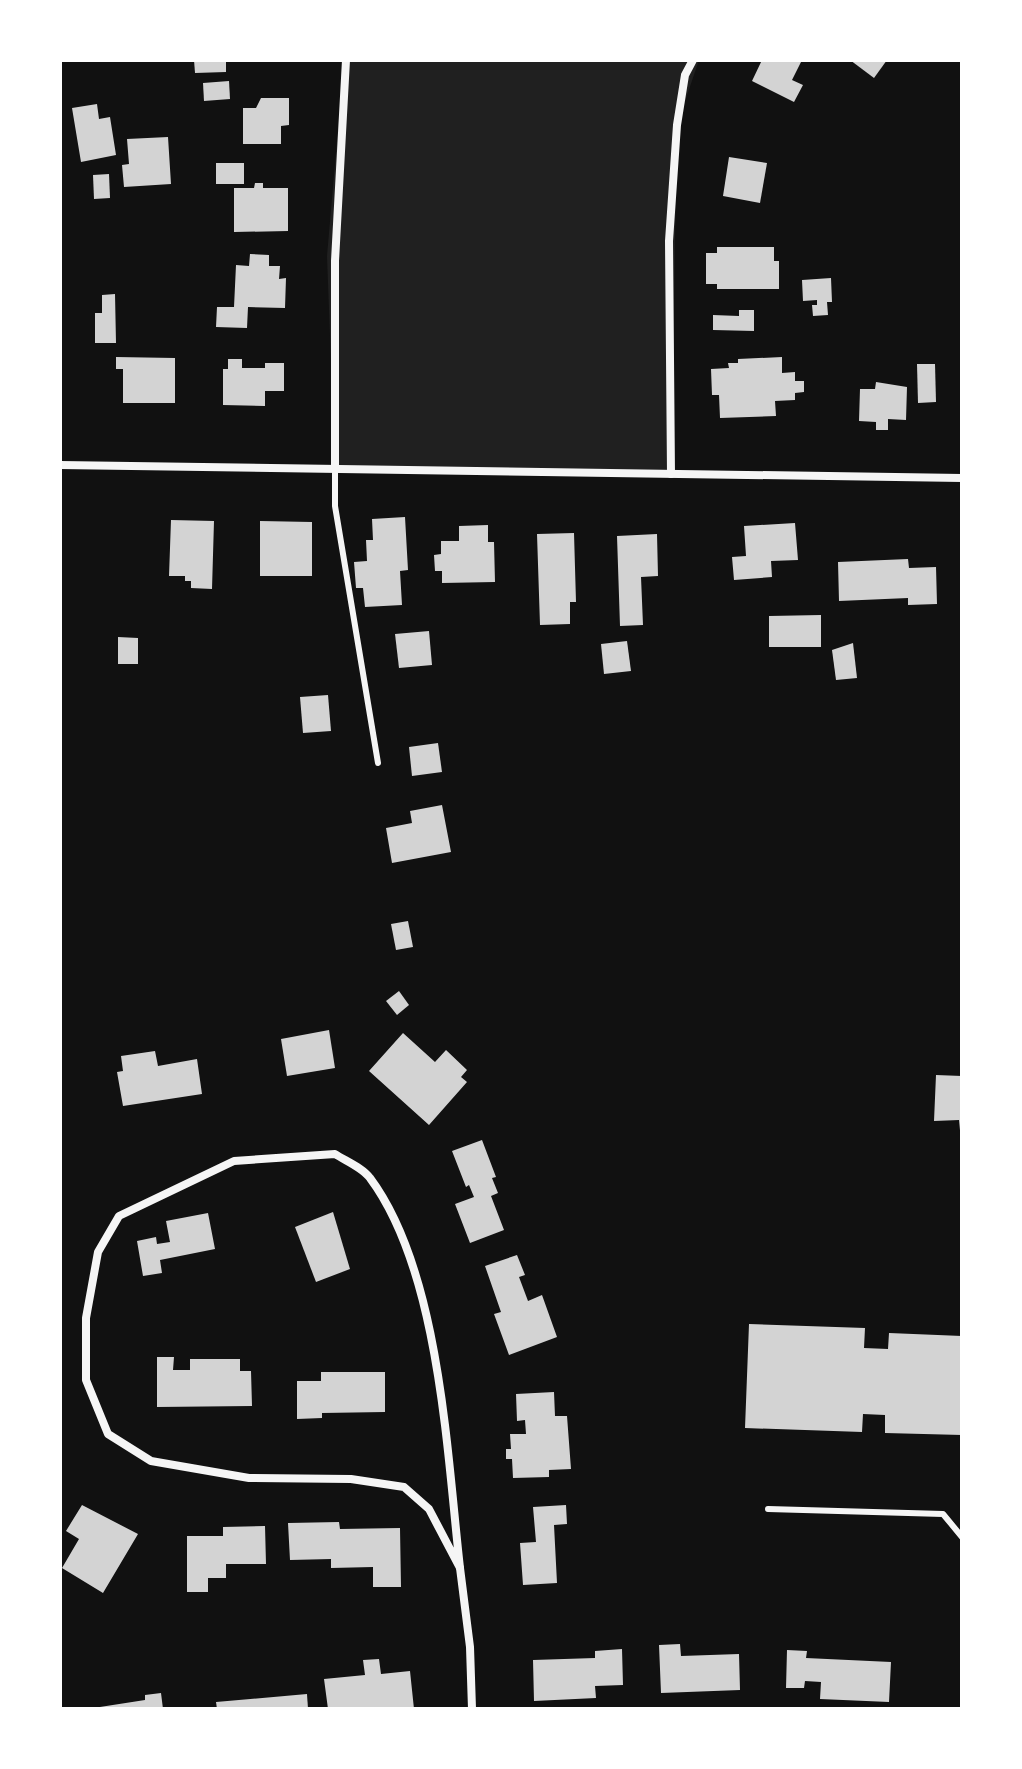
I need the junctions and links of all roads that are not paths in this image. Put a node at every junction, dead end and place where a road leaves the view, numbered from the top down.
1 (346, 60) edge
2 (693, 60) edge
3 (60, 465) edge
4 (335, 469) junction
5 (671, 474) junction
6 (962, 478) edge
7 (378, 763) dead end
8 (768, 1509) dead end
9 (962, 1537) edge
10 (460, 1568) junction
11 (472, 1709) edge

1 - 4 street
2 - 5 street
3 - 4 street
4 - 5 street
4 - 7 lane
5 - 6 street
8 - 9 lane
10 - 10 street
10 - 11 street

